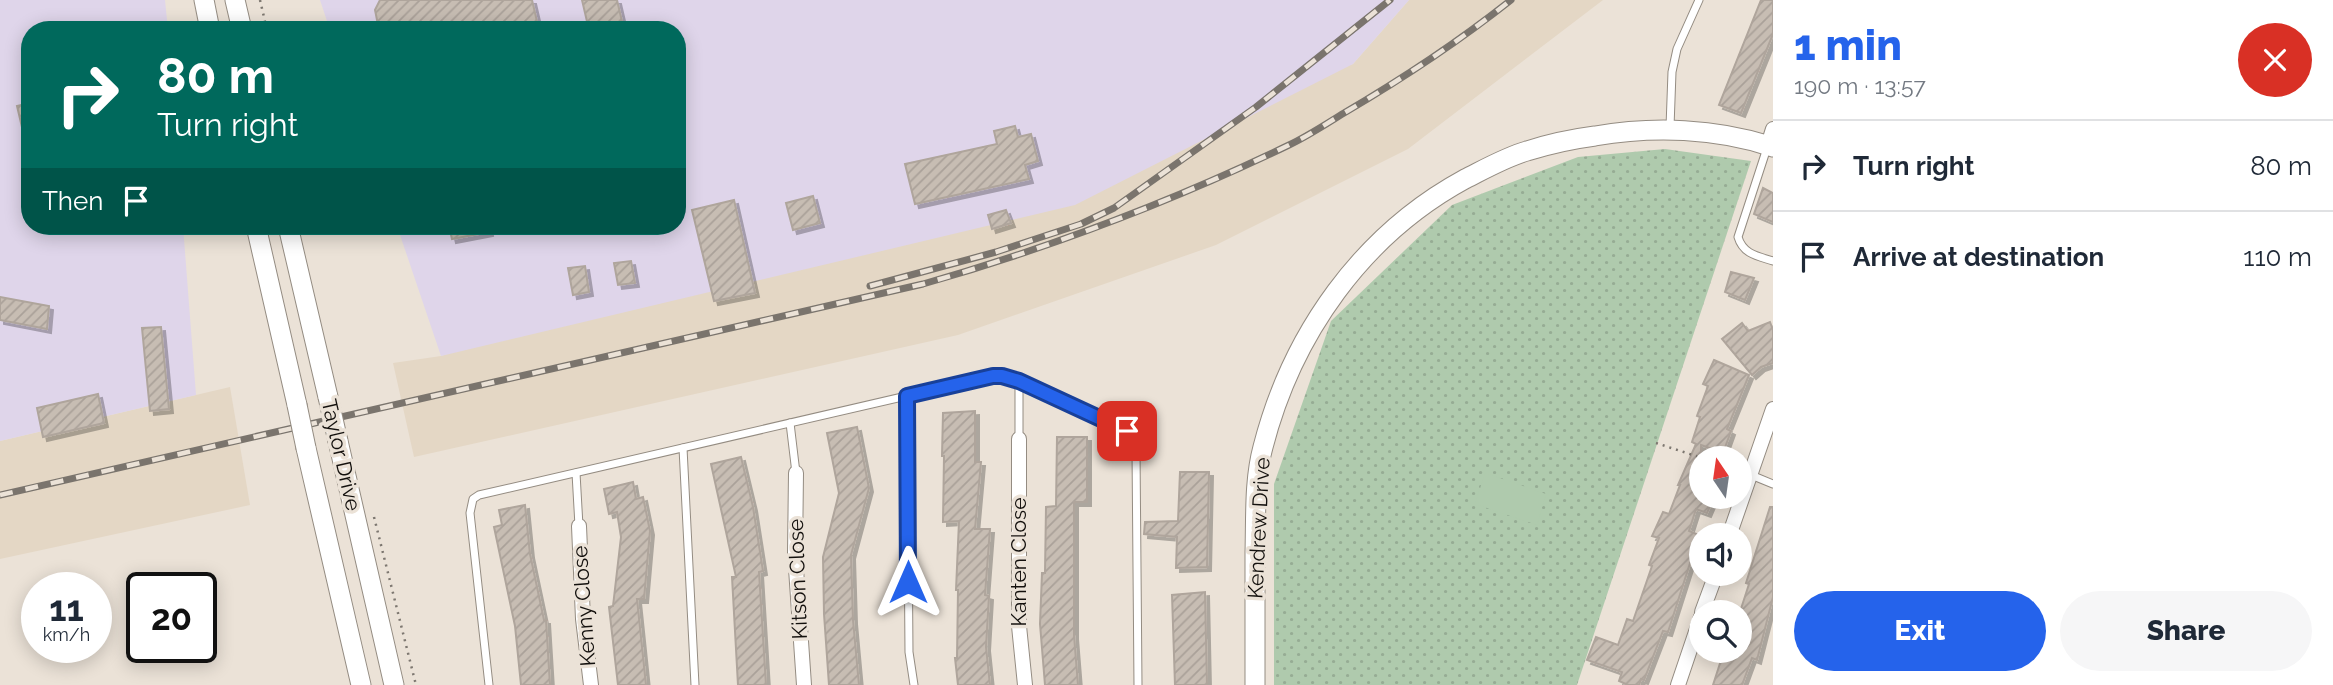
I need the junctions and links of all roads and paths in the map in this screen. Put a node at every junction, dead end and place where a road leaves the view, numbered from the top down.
1 (204, 0) edge
2 (235, 0) edge
3 (260, 0) edge
4 (1699, 0) edge
5 (208, 21) edge
6 (240, 21) edge
7 (265, 21) edge
8 (1670, 129) junction
9 (1771, 140) edge
10 (258, 235) edge
11 (290, 235) edge
12 (1773, 261) edge
13 (1019, 381) junction
14 (907, 396) junction
15 (1773, 408) edge
16 (790, 423) junction
17 (1019, 439) joint
18 (1656, 443) dead end
19 (683, 448) junction
20 (1689, 454) edge
21 (1752, 467) edge
22 (796, 472) joint
23 (576, 473) junction
24 (1752, 476) edge
25 (1773, 484) edge
26 (374, 517) dead end
27 (579, 526) joint
28 (1689, 653) edge
29 (360, 685) edge
30 (394, 685) edge
31 (416, 685) edge
32 (489, 685) edge
33 (591, 685) edge
34 (695, 685) edge
35 (804, 685) edge
36 (914, 685) edge
37 (1025, 685) edge
38 (1138, 685) edge
39 (1255, 685) edge
40 (1678, 685) edge

1 - 5 main road
2 - 6 main road
3 - 7 path
4 - 8 lane
8 - 9 main road, Kendrew Drive
8 - 39 main road, Kendrew Drive
9 - 12 lane
10 - 29 main road, Taylor Drive, bridge
11 - 30 main road, Taylor Drive, bridge
13 - 14 lane
13 - 17 lane
13 - 38 lane
14 - 16 lane
14 - 36 lane
15 - 21 street
16 - 19 lane
16 - 22 lane
17 - 37 street, Kanten Close
18 - 20 path
19 - 23 lane
19 - 34 lane
22 - 35 street, Kitson Close
23 - 27 lane
23 - 32 lane
24 - 25 lane
26 - 31 path
27 - 33 street, Kenny Close
28 - 40 street

